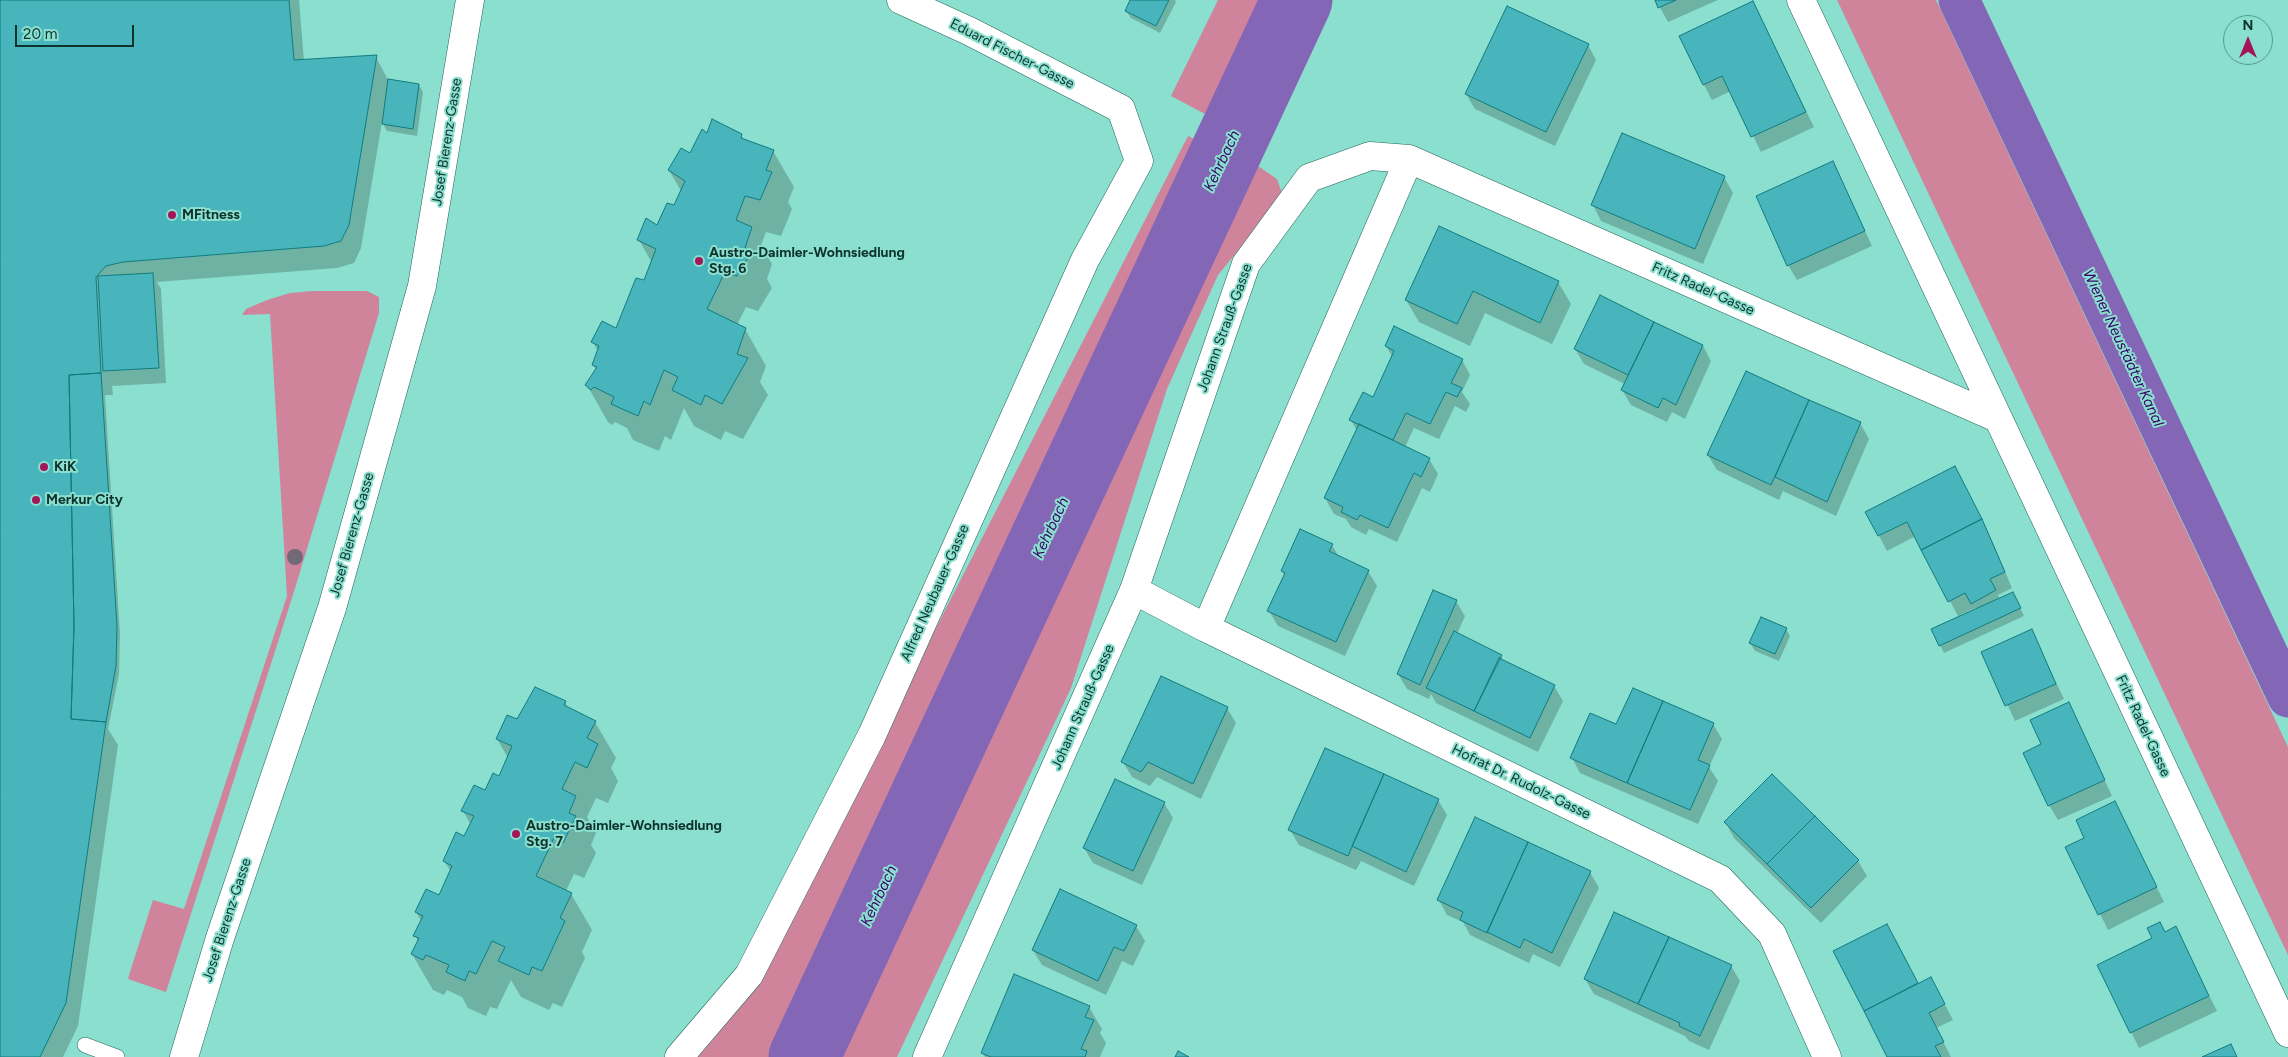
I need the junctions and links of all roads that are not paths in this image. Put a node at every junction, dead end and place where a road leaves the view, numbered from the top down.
1 (470, 0) edge
2 (901, 0) edge
3 (1801, 0) edge
4 (1121, 109) joint
5 (1409, 159) junction
6 (1997, 418) junction
7 (1134, 590) junction
8 (1206, 628) junction
9 (2288, 1033) edge
10 (86, 1045) dead end
11 (117, 1057) edge
12 (184, 1057) edge
13 (679, 1057) edge
14 (927, 1057) edge
15 (1827, 1057) edge

1 - 12 street, Josef Bierenz-Gasse
2 - 4 street, Eduard Fischer-Gasse
3 - 6 street, Fritz Radel-Gasse
4 - 13 street, Alfred Neubauer-Gasse
5 - 6 street, Fritz Radel-Gasse
5 - 7 street, Johann Strauß-Gasse
5 - 8 street
6 - 9 street, Fritz Radel-Gasse
7 - 8 street, Hofrat Dr. Rudolz-Gasse
7 - 14 street, Johann Strauß-Gasse
8 - 15 street, Hofrat Dr. Rudolz-Gasse
10 - 11 lane

